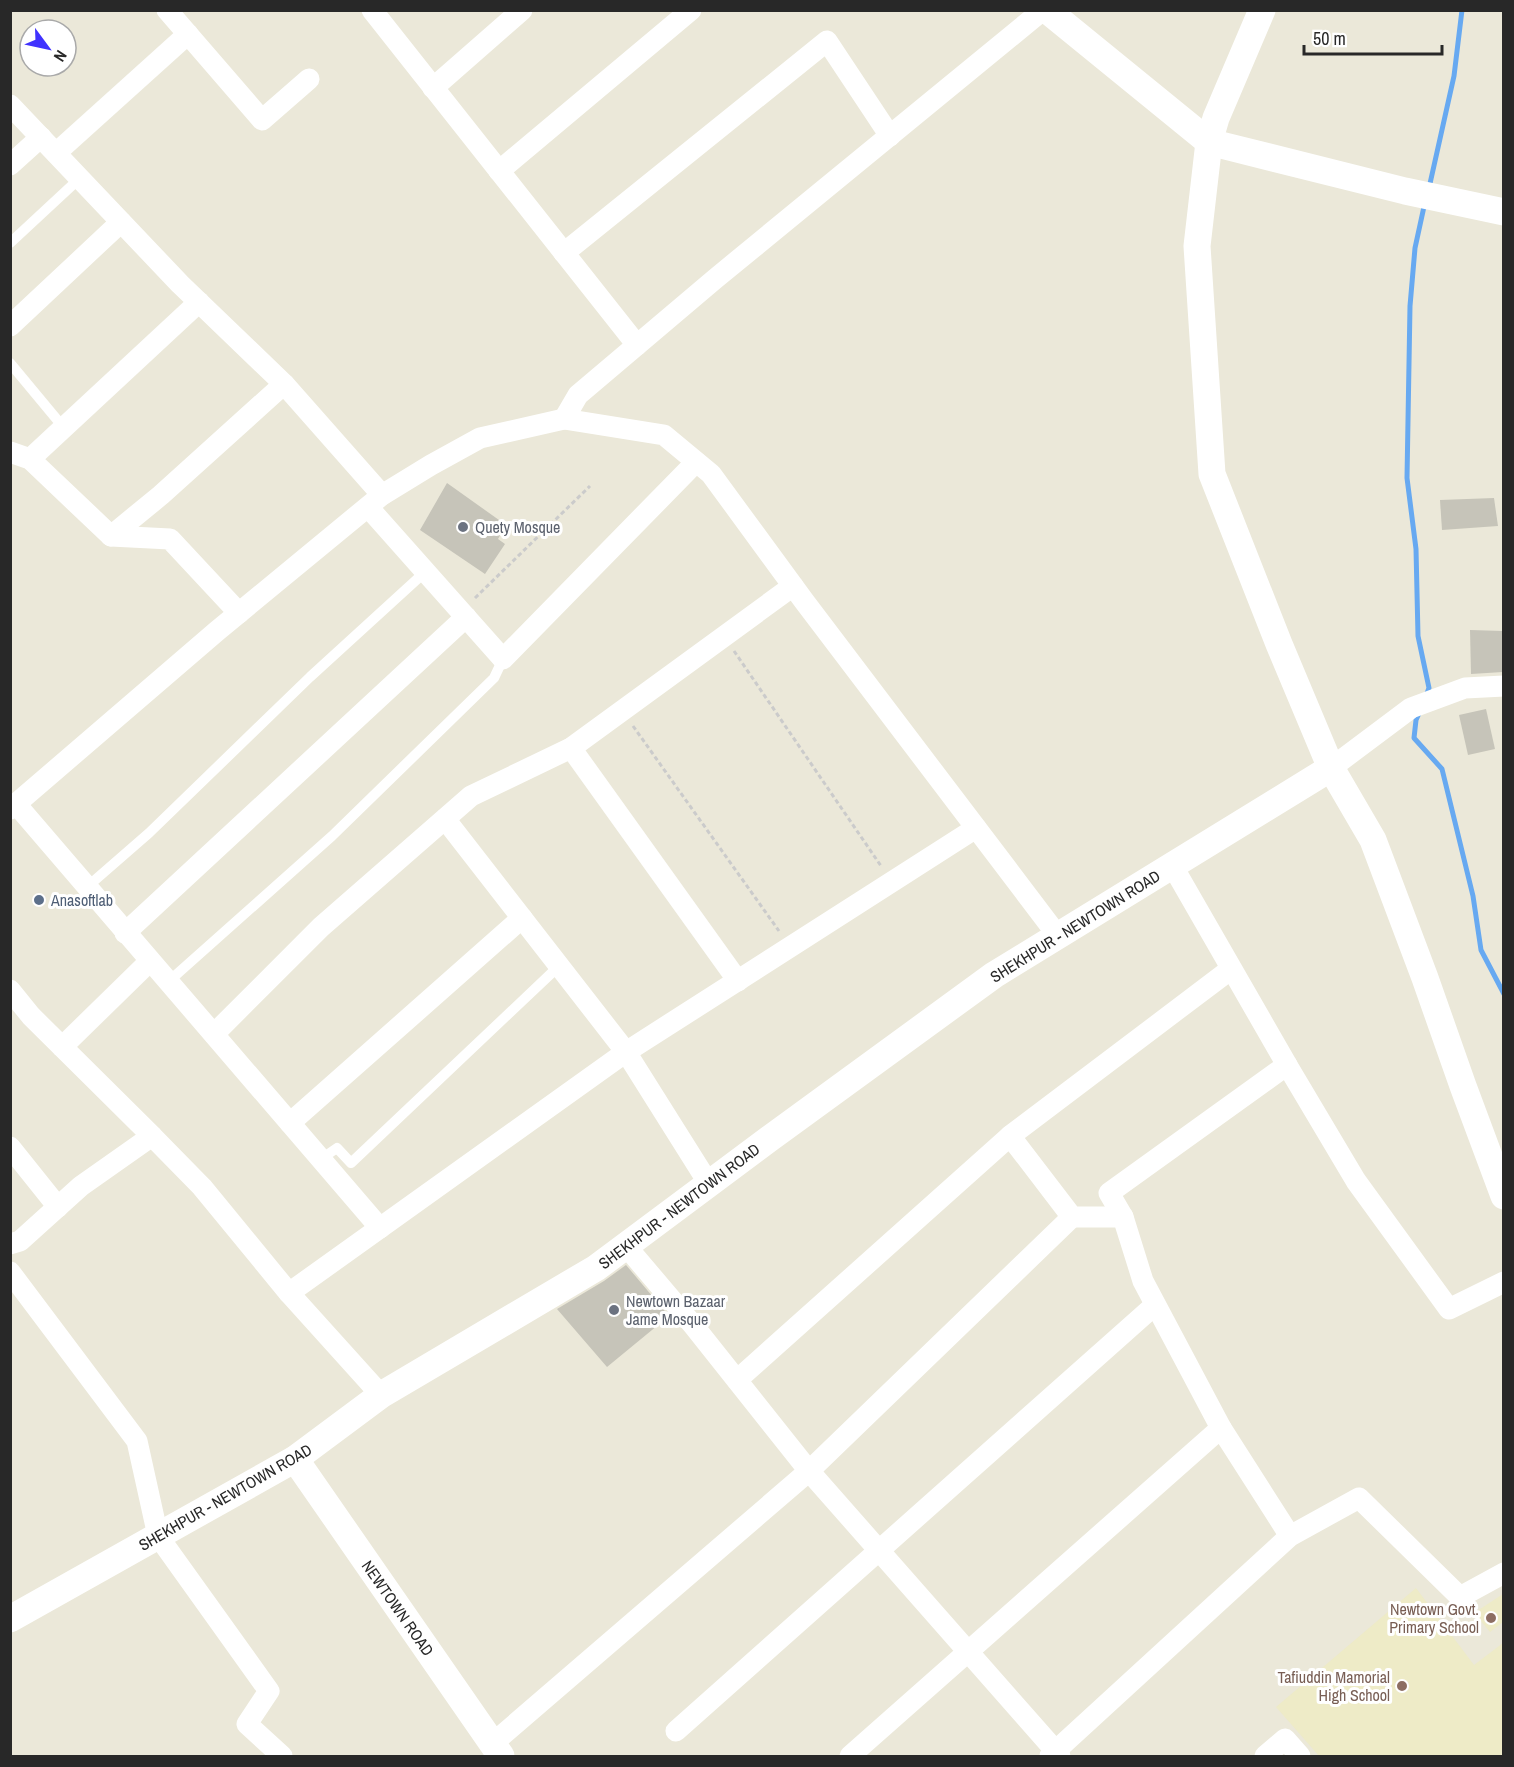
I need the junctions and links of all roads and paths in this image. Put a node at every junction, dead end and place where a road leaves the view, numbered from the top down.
1 (167, 10) edge
2 (372, 10) edge
3 (522, 10) edge
4 (691, 10) edge
5 (1045, 10) edge
6 (1262, 10) edge
7 (188, 34) junction
8 (309, 79) dead end
9 (433, 87) junction
10 (10, 105) edge
11 (891, 136) junction
12 (41, 137) junction
13 (1209, 141) junction
14 (56, 153) junction
15 (10, 165) edge
16 (499, 171) junction
17 (80, 178) junction
18 (1503, 212) edge
19 (121, 222) junction
20 (10, 243) edge
21 (564, 253) junction
22 (199, 302) junction
23 (10, 326) edge
24 (636, 345) junction
25 (10, 363) edge
26 (284, 384) junction
27 (564, 420) junction
28 (64, 428) junction
29 (20, 455) edge
30 (696, 462) junction
31 (591, 486) dead end
32 (375, 501) junction
33 (111, 536) junction
34 (425, 572) junction
35 (793, 586) junction
36 (239, 613) junction
37 (463, 614) junction
38 (724, 636) junction
39 (503, 659) junction
40 (1503, 686) edge
41 (622, 711) junction
42 (571, 748) junction
43 (1331, 768) junction
44 (13, 807) edge
45 (445, 819) junction
46 (976, 828) junction
47 (1172, 865) junction
48 (892, 882) junction
49 (87, 887) junction
50 (522, 918) junction
51 (125, 933) junction
52 (1058, 936) junction
53 (790, 947) junction
54 (150, 961) junction
55 (559, 966) junction
56 (1232, 969) junction
57 (738, 981) junction
58 (168, 982) junction
59 (10, 990) edge
60 (214, 1034) junction
61 (62, 1047) junction
62 (626, 1052) junction
63 (1287, 1065) junction
64 (290, 1123) junction
65 (152, 1136) junction
66 (1010, 1136) junction
67 (10, 1147) edge
68 (321, 1159) junction
69 (709, 1184) junction
70 (1503, 1196) edge
71 (58, 1207) junction
72 (1072, 1217) junction
73 (1123, 1217) junction
74 (381, 1228) junction
75 (10, 1244) edge
76 (626, 1246) junction
77 (10, 1272) edge
78 (1503, 1282) edge
79 (289, 1293) junction
80 (1155, 1305) junction
81 (737, 1380) junction
82 (381, 1395) junction
83 (1221, 1428) junction
84 (294, 1459) junction
85 (809, 1471) junction
86 (158, 1536) junction
87 (1290, 1536) junction
88 (879, 1551) junction
89 (1503, 1573) edge
90 (10, 1619) edge
91 (969, 1652) junction
92 (676, 1731) dead end
93 (496, 1750) edge
94 (1055, 1755) edge
95 (282, 1756) edge
96 (850, 1756) edge
97 (1265, 1756) edge
98 (1300, 1756) edge

1 - 7 street
2 - 9 street
3 - 9 street
4 - 16 street
5 - 11 street
5 - 13 street
6 - 13 street
7 - 8 street
7 - 14 street
9 - 16 street
10 - 12 street
11 - 21 street
11 - 24 street
12 - 14 street
12 - 15 street
13 - 18 street
13 - 43 street
14 - 17 street
16 - 21 street
17 - 19 street
17 - 20 lane
19 - 22 street
19 - 23 street
21 - 24 street
22 - 26 street
22 - 28 street
24 - 27 street
25 - 28 lane
26 - 32 street
26 - 33 street
27 - 30 street
27 - 32 street
28 - 29 street
29 - 33 street
30 - 35 street
30 - 39 street
31 - 37 path
32 - 34 street
32 - 36 street
33 - 36 street
34 - 37 street
34 - 49 lane
35 - 38 street
35 - 46 street
36 - 44 street
37 - 39 street
37 - 51 street
38 - 41 street
38 - 48 path
39 - 58 lane
40 - 43 street
41 - 42 street
41 - 53 path
42 - 45 street
42 - 57 street
43 - 47 street, SHEKHPUR - NEWTOWN ROAD
43 - 70 street
44 - 49 street
45 - 50 street
45 - 60 street
46 - 48 street
46 - 52 street
47 - 52 street, SHEKHPUR - NEWTOWN ROAD
47 - 56 street
48 - 53 street
49 - 51 street
50 - 55 street
50 - 64 street
51 - 54 street
52 - 69 street, SHEKHPUR - NEWTOWN ROAD
53 - 57 street
54 - 58 street
54 - 61 street
55 - 62 street
55 - 68 lane
56 - 63 street
56 - 66 street
57 - 62 street
58 - 60 street
59 - 61 street
60 - 64 street
61 - 65 street
62 - 69 street
62 - 74 street
63 - 73 street
63 - 78 street
64 - 68 street
65 - 71 street
65 - 79 street
66 - 72 street
66 - 81 street
67 - 71 street
68 - 74 street
69 - 76 street, SHEKHPUR - NEWTOWN ROAD
71 - 75 street
72 - 73 street
72 - 85 street
73 - 80 street
74 - 79 street
76 - 81 street
76 - 82 street, SHEKHPUR - NEWTOWN ROAD
77 - 86 street
79 - 82 street
80 - 83 street
80 - 88 street
81 - 85 street
82 - 84 street, SHEKHPUR - NEWTOWN ROAD
83 - 87 street
83 - 91 street
84 - 86 street, SHEKHPUR - NEWTOWN ROAD
84 - 93 street, NEWTOWN ROAD
85 - 88 street
85 - 93 street
86 - 90 street, SHEKHPUR - NEWTOWN ROAD
86 - 95 street
87 - 89 street
87 - 94 street
88 - 91 street
88 - 92 street
91 - 94 street
91 - 96 street
97 - 98 street

